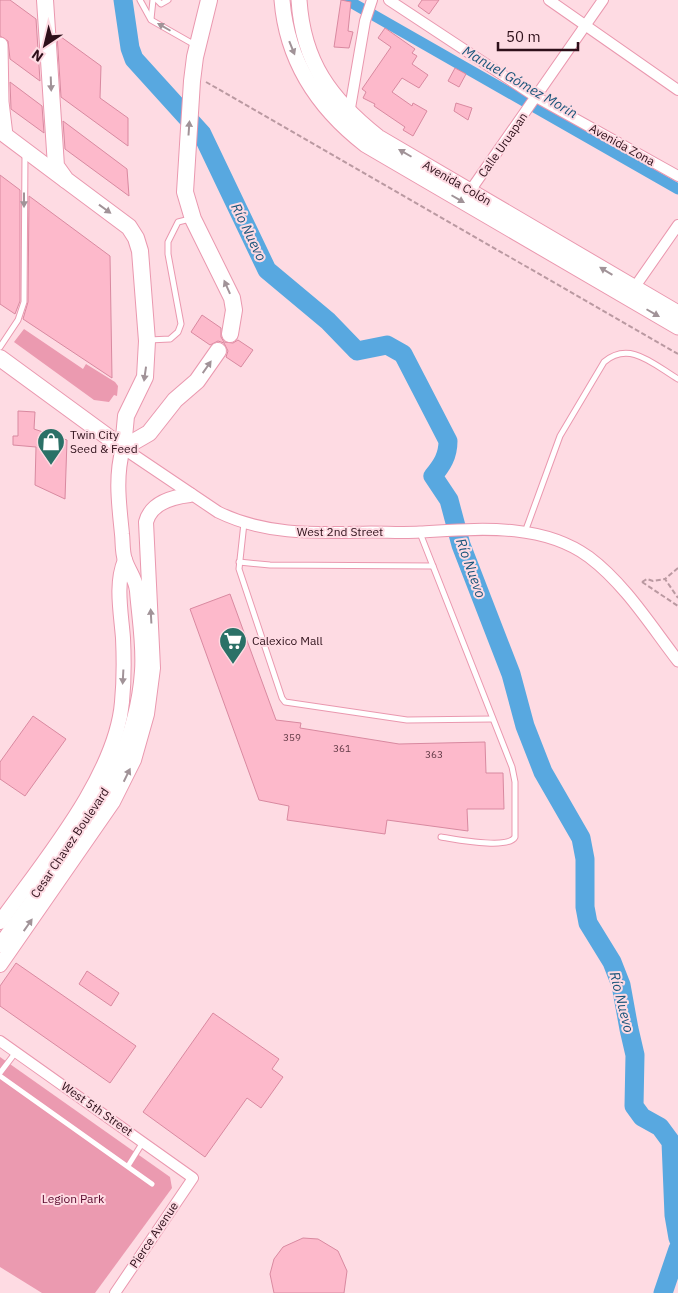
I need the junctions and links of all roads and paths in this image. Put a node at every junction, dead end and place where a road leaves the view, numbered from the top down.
1 (45, 0) edge
2 (140, 0) edge
3 (155, 0) edge
4 (168, 0) edge
5 (209, 0) edge
6 (282, 0) edge
7 (299, 0) edge
8 (372, 0) edge
9 (389, 0) edge
10 (549, 0) edge
11 (603, 0) edge
12 (151, 20) junction
13 (586, 26) junction
14 (0, 44) edge
15 (196, 52) junction
16 (199, 82) junction
17 (678, 90) edge
18 (536, 97) junction
19 (349, 114) junction
20 (25, 151) junction
21 (678, 176) edge
22 (66, 180) junction
23 (470, 191) junction
24 (193, 219) junction
25 (678, 224) edge
26 (631, 293) junction
27 (678, 313) edge
28 (678, 327) edge
29 (230, 334) dead end
30 (147, 340) junction
31 (0, 347) edge
32 (218, 351) dead end
33 (678, 354) edge
34 (0, 358) edge
35 (678, 379) edge
36 (123, 448) junction
37 (190, 495) junction
38 (244, 523) junction
39 (420, 532) junction
40 (525, 532) junction
41 (124, 560) junction
42 (239, 562) junction
43 (433, 566) junction
44 (678, 568) edge
45 (665, 579) junction
46 (678, 598) edge
47 (678, 606) edge
48 (678, 661) edge
49 (492, 719) junction
50 (441, 837) dead end
51 (0, 922) edge
52 (0, 945) edge
53 (0, 965) edge
54 (0, 1041) edge
55 (16, 1052) junction
56 (0, 1075) edge
57 (144, 1142) junction
58 (128, 1166) junction
59 (193, 1178) joint
60 (152, 1184) dead end
61 (115, 1293) edge

1 -> 22 highway, Cesar Chavez Boulevard
2 - 12 lane
3 - 4 lane
3 - 12 lane
5 - 15 highway
6 -> 26 main road, Avenida Colón
7 - 19 main road, Avenida Colón
8 - 19 street
9 - 18 street, Avenida Zona
10 - 13 street
11 - 13 street, Calle Uruapan
15 -> 12 lane
13 - 17 street
13 - 18 street, Calle Uruapan
14 - 20 main road
15 - 16 highway
24 -> 16 highway
16 - 33 path
18 - 21 street, Avenida Zona
18 - 23 street, Calle Uruapan
23 -> 19 main road, Avenida Colón
20 - 22 main road
20 -> 31 lane
22 -> 30 highway, Cesar Chavez Boulevard
26 -> 23 main road, Avenida Colón
29 -> 24 highway
24 - 30 lane
25 - 26 street
26 - 27 main road, Avenida Colón
26 -> 28 main road
30 -> 36 highway, Cesar Chavez Boulevard
36 -> 32 highway
34 - 36 highway, West 2nd Street
35 - 40 lane
36 - 37 street, West 2nd Street
36 - 41 main road, Cesar Chavez Boulevard
37 - 38 street, West 2nd Street
53 -> 37 main road
38 - 39 street, West 2nd Street
38 - 42 lane
39 - 40 street, West 2nd Street
39 - 43 lane
40 - 48 street, West 2nd Street
41 -> 51 main road, Cesar Chavez Boulevard
41 - 52 main road, Cesar Chavez Boulevard
42 - 43 lane
42 - 49 lane
43 - 49 lane
44 - 45 path
45 - 46 path
45 - 47 path
49 - 50 lane
54 - 55 street, West 5th Street
55 - 56 lane
55 - 57 street, West 5th Street
56 - 58 lane
57 - 58 lane
57 - 59 street, West 5th Street
58 - 60 lane
59 - 61 street, Pierce Avenue

